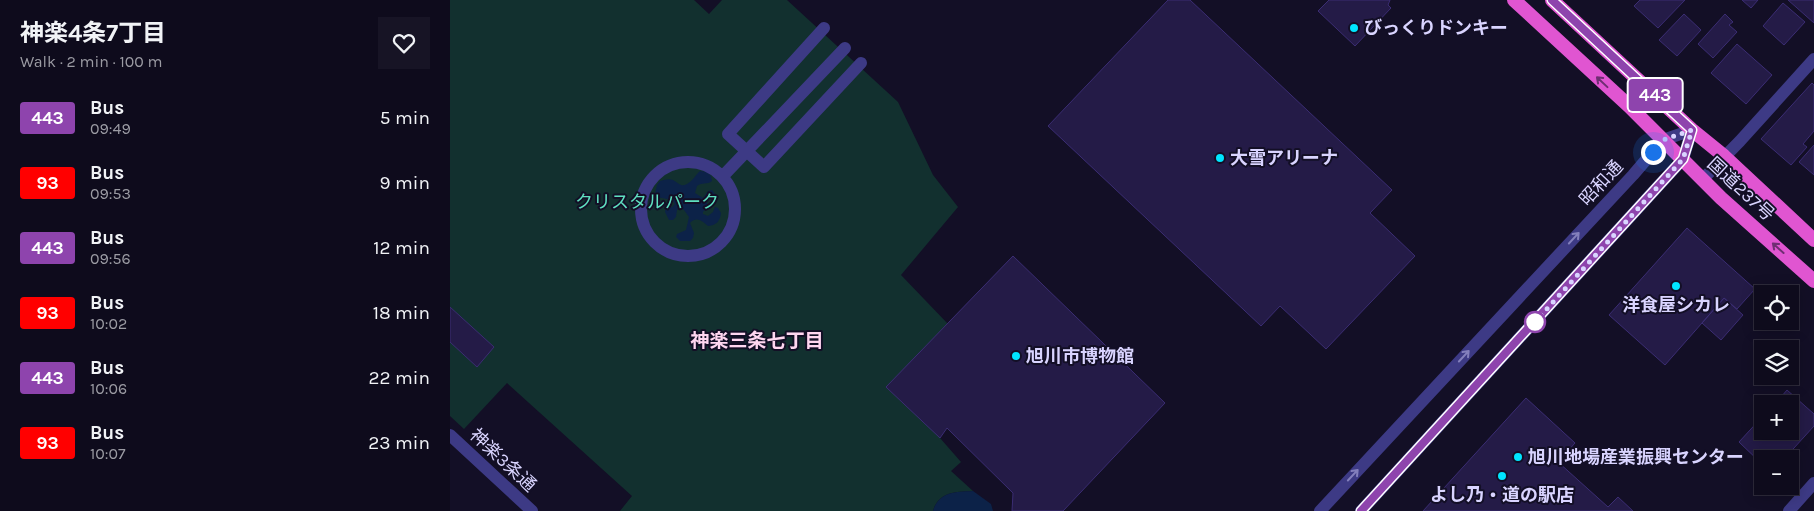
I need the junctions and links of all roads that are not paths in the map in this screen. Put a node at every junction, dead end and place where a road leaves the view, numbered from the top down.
1 (1514, 0) edge
2 (1552, 0) edge
3 (824, 28) dead end
4 (845, 48) dead end
5 (1814, 59) edge
6 (861, 63) dead end
7 (1692, 130) junction
8 (1663, 140) junction
9 (1724, 156) junction
10 (1683, 159) junction
11 (723, 176) junction
12 (1702, 180) junction
13 (1814, 240) edge
14 (1814, 281) edge
15 (450, 434) edge
16 (1814, 483) edge
17 (532, 511) edge
18 (1320, 511) edge
19 (1361, 511) edge
20 (1789, 511) edge

8 -> 1 highway, 国道237号
2 - 7 highway, 国道237号
3 - 6 street
4 - 11 street
5 - 9 street
7 - 8 street, 昭和通
7 - 9 highway, 国道237号
7 - 10 street
8 - 10 highway, 国道237号
18 -> 8 street, 昭和通
9 - 12 street
9 - 13 highway, 国道237号
10 - 12 highway, 国道237号
10 - 19 street
11 - 11 street
14 -> 12 highway, 国道237号
15 - 17 street, 神楽3条通
16 - 20 street

